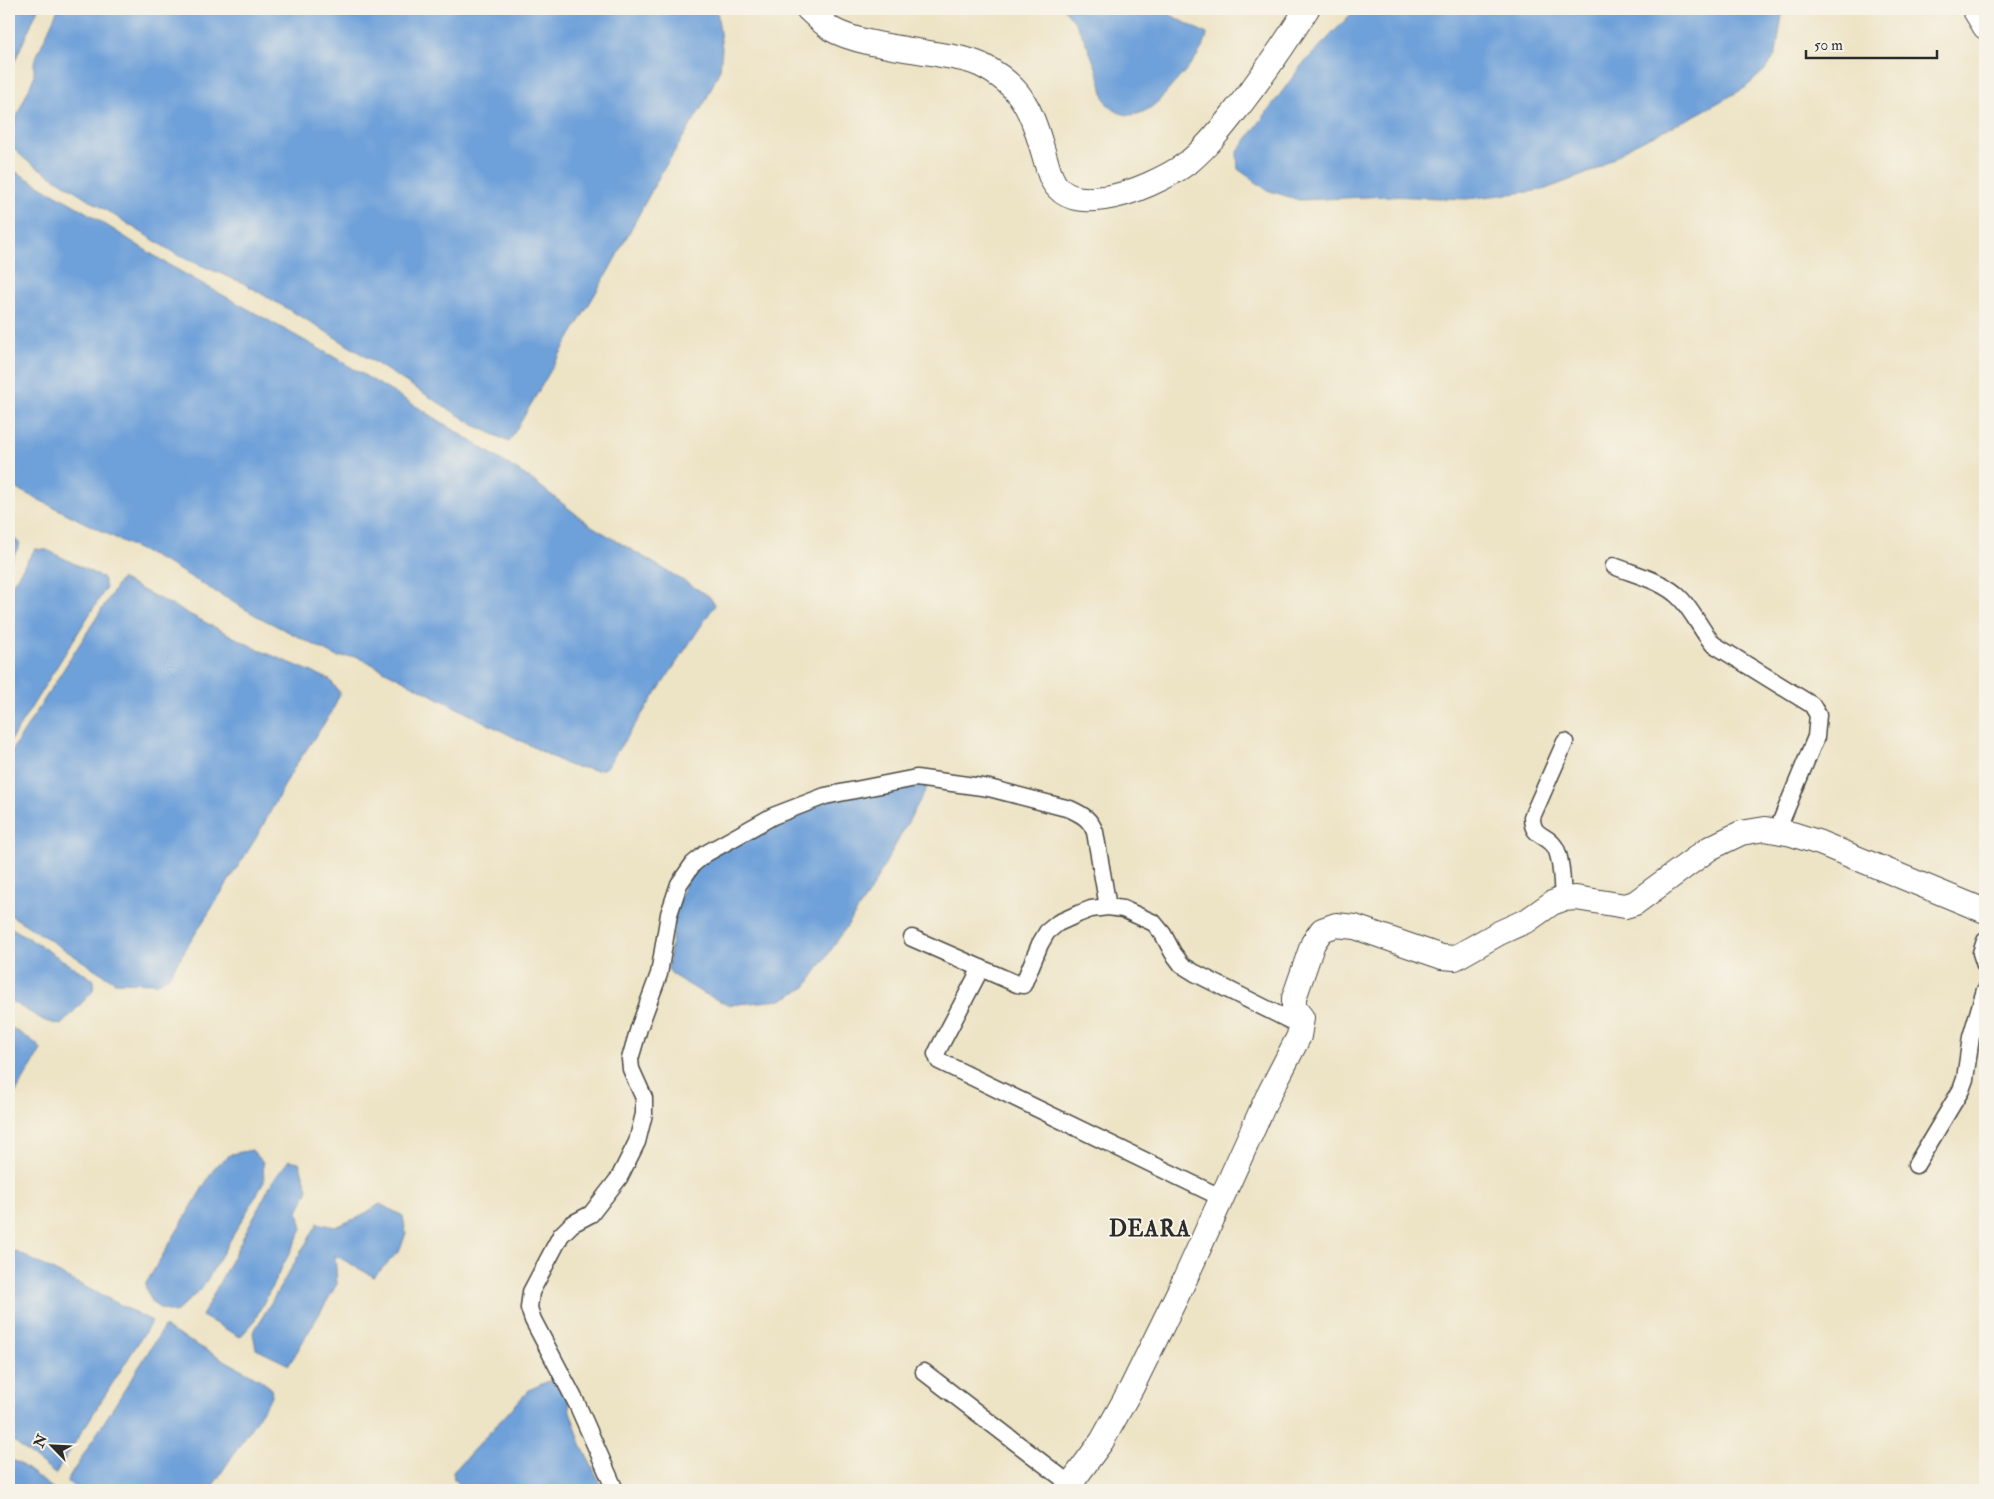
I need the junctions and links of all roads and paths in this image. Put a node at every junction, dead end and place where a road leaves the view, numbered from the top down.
1 (808, 9) edge
2 (1307, 9) edge
3 (1974, 9) edge
4 (1985, 27) edge
5 (1614, 566) dead end
6 (1565, 742) dead end
7 (1777, 831) junction
8 (1563, 899) junction
9 (1108, 908) junction
10 (1985, 912) edge
11 (912, 938) dead end
12 (1985, 941) edge
13 (1985, 965) edge
14 (980, 968) junction
15 (1985, 990) edge
16 (1301, 1026) junction
17 (1916, 1166) dead end
18 (1222, 1198) junction
19 (924, 1372) dead end
20 (1068, 1487) edge
21 (615, 1490) edge

1 - 2 main road
3 - 4 main road
5 - 7 street
6 - 8 street
7 - 8 main road
7 - 10 main road
8 - 16 main road
9 - 14 street
9 - 16 street
9 - 21 street
11 - 14 street
12 - 13 street
14 - 18 street
15 - 17 street
16 - 18 main road
18 - 20 main road
19 - 20 street

